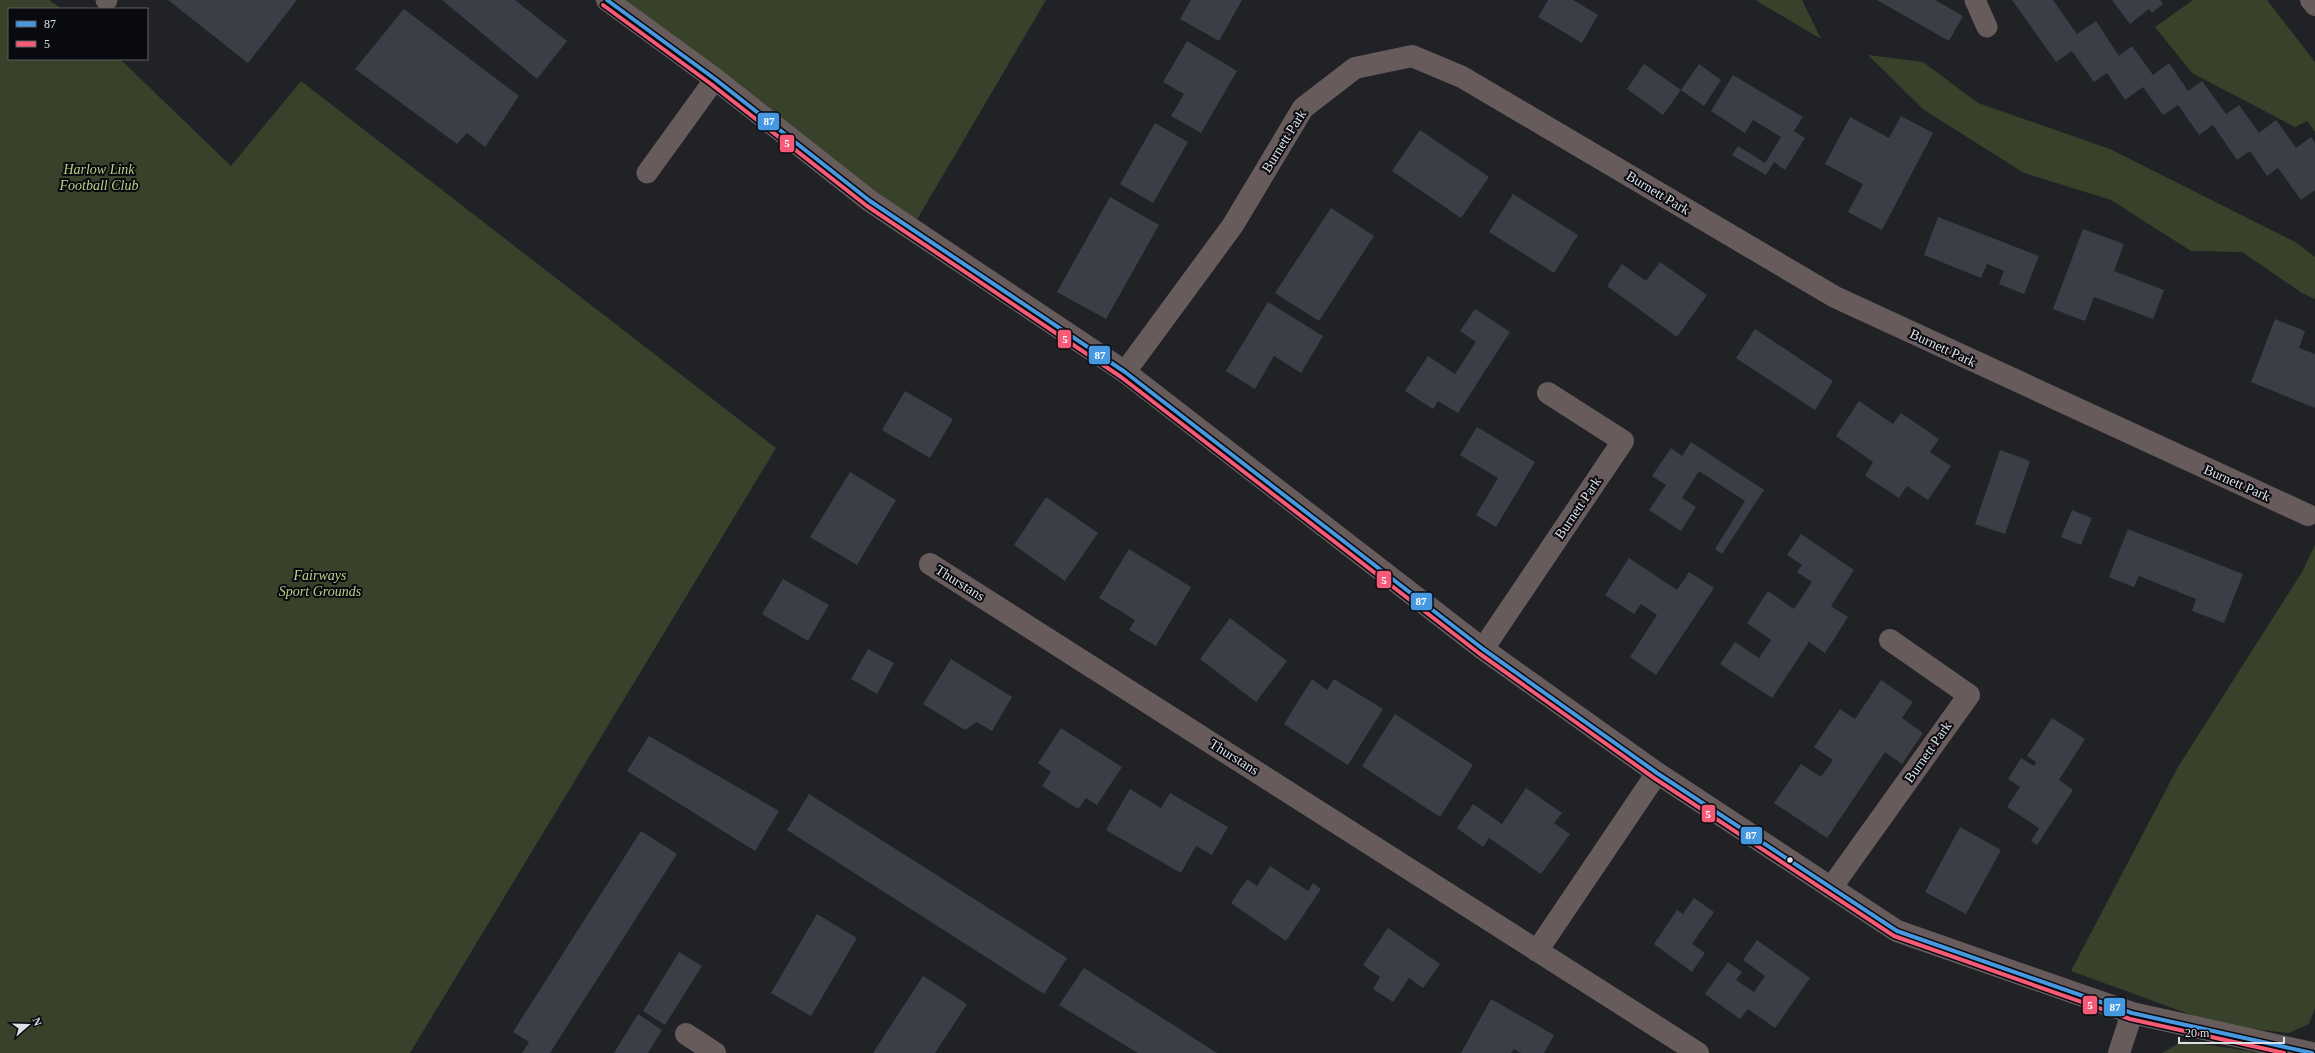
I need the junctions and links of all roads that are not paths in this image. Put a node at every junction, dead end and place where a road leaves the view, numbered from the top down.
1 (607, 0) edge
2 (1975, 0) edge
3 (2311, 0) edge
4 (2315, 5) edge
5 (1987, 27) dead end
6 (714, 79) junction
7 (647, 173) dead end
8 (1125, 372) junction
9 (1548, 393) dead end
10 (2308, 515) dead end
11 (930, 564) dead end
12 (1890, 640) dead end
13 (1483, 649) junction
14 (1657, 773) junction
15 (1831, 888) junction
16 (1537, 951) junction
17 (2132, 1012) junction
18 (686, 1034) dead end
19 (715, 1053) edge
20 (1698, 1053) edge
21 (2119, 1053) edge
22 (2312, 1053) edge

1 - 6 street
2 - 5 lane
3 - 4 street
6 - 7 lane
6 - 8 street
8 - 10 street, Burnett Park
8 - 13 street
9 - 13 street, Burnett Park
11 - 16 street, Thurstans
12 - 15 street, Burnett Park
13 - 14 street
14 - 15 street
14 - 16 street
15 - 17 street
16 - 20 street, Thurstans
17 - 21 street
17 - 22 street
18 - 19 street

